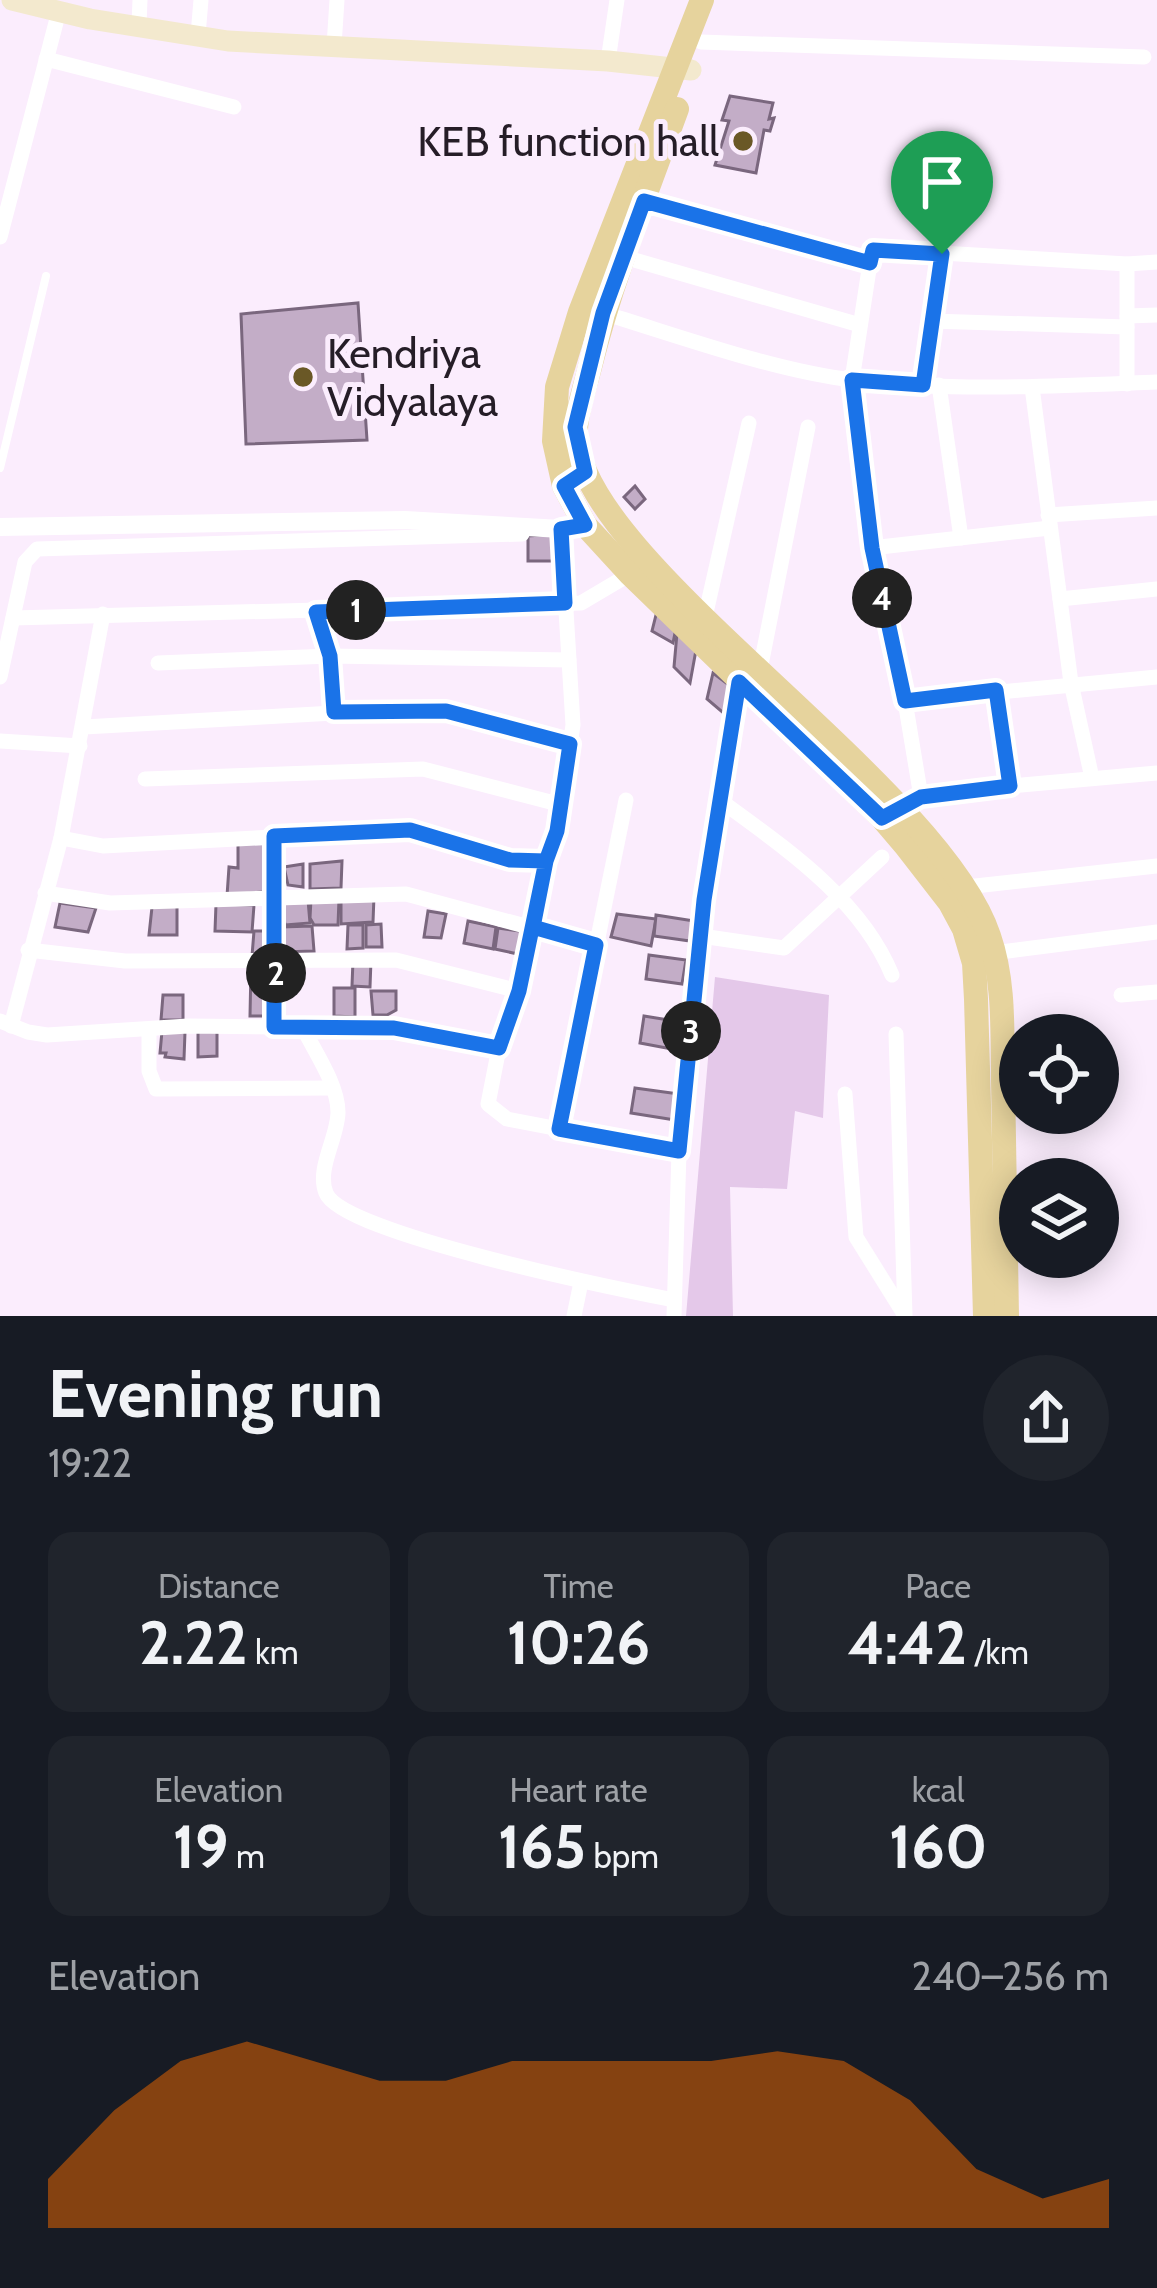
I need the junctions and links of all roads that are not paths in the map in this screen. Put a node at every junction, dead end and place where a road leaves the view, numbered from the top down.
1 (12, 0) edge
2 (140, 0) edge
3 (201, 0) edge
4 (337, 0) edge
5 (617, 0) edge
6 (702, 0) edge
7 (717, 0) edge
8 (66, 8) edge
9 (139, 24) junction
10 (198, 35) junction
11 (701, 42) junction
12 (334, 46) junction
13 (1144, 57) dead end
14 (46, 59) junction
15 (608, 61) junction
16 (684, 68) junction
17 (234, 106) dead end
18 (644, 201) junction
19 (3, 209) edge
20 (0, 237) edge
21 (942, 254) junction
22 (623, 257) junction
23 (1157, 262) edge
24 (870, 263) junction
25 (1127, 264) junction
26 (46, 276) dead end
27 (603, 313) junction
28 (1157, 315) edge
29 (931, 321) junction
30 (1127, 322) junction
31 (860, 325) junction
32 (852, 380) junction
33 (1157, 382) edge
34 (1127, 384) junction
35 (931, 385) junction
36 (1032, 387) junction
37 (749, 423) dead end
38 (808, 427) dead end
39 (0, 468) edge
40 (574, 479) junction
41 (1157, 508) edge
42 (1049, 522) junction
43 (0, 526) edge
44 (569, 529) junction
45 (961, 538) junction
46 (872, 548) junction
47 (630, 574) junction
48 (1157, 589) edge
49 (1060, 599) junction
50 (565, 603) junction
51 (316, 612) junction
52 (103, 614) junction
53 (13, 617) junction
54 (705, 617) junction
55 (330, 656) junction
56 (568, 660) junction
57 (158, 663) dead end
58 (747, 668) junction
59 (0, 677) edge
60 (1157, 677) edge
61 (1071, 682) junction
62 (996, 690) junction
63 (905, 701) junction
64 (334, 712) junction
65 (84, 727) junction
66 (0, 740) edge
67 (570, 744) junction
68 (80, 746) junction
69 (1157, 773) edge
70 (146, 778) dead end
71 (1092, 778) junction
72 (1010, 786) junction
73 (626, 800) dead end
74 (721, 800) junction
75 (562, 805) junction
76 (902, 808) junction
77 (274, 836) junction
78 (61, 838) junction
79 (882, 856) dead end
80 (546, 861) junction
81 (1157, 866) edge
82 (953, 889) junction
83 (45, 893) junction
84 (275, 896) junction
85 (840, 898) junction
86 (533, 927) junction
87 (1157, 932) edge
88 (701, 936) junction
89 (596, 945) junction
90 (28, 950) junction
91 (994, 953) junction
92 (276, 960) junction
93 (892, 975) dead end
94 (519, 991) junction
95 (1157, 992) edge
96 (1121, 995) dead end
97 (5, 1024) edge
98 (274, 1027) junction
99 (148, 1028) junction
100 (303, 1028) junction
101 (896, 1034) dead end
102 (499, 1048) junction
103 (331, 1088) junction
104 (845, 1094) dead end
105 (992, 1126) junction
106 (559, 1129) junction
107 (679, 1151) junction
108 (580, 1282) junction
109 (674, 1308) edge
110 (906, 1315) edge
111 (574, 1316) edge
112 (985, 1316) edge
113 (1006, 1316) edge

1 - 8 main road
2 - 9 street
3 - 10 street
4 - 12 street
5 - 15 street
6 - 16 main road
7 - 11 main road
8 - 9 main road
8 - 14 street
9 - 10 main road
10 - 12 main road
11 - 13 street
11 - 16 main road
12 - 15 main road
14 - 17 street
14 - 19 street
15 - 16 main road
16 - 18 main road
16 - 40 main road
18 - 22 main road
18 - 24 street
19 - 20 street
21 - 24 street
21 - 25 street
21 - 29 street
22 - 27 main road
22 - 31 street
23 - 25 street
24 - 31 street
25 - 30 street
26 - 39 lane
27 - 32 street
27 - 40 main road
28 - 30 street
29 - 30 street
29 - 35 street
30 - 34 street
31 - 32 street
32 - 35 street
32 - 46 street
33 - 34 street
34 - 36 street
35 - 36 street
35 - 45 street
36 - 42 street
37 - 54 street
38 - 58 street
40 - 44 main road
40 - 54 main road
41 - 42 street
42 - 45 street
42 - 49 street
43 - 44 street
44 - 47 main road
44 - 50 street
44 - 53 street
45 - 46 street
46 - 63 street
47 - 50 street
47 - 58 main road
48 - 49 street
49 - 61 street
50 - 51 street
50 - 56 street
51 - 52 street
51 - 55 street
52 - 53 street
52 - 65 street
53 - 59 street
54 - 58 main road
55 - 56 street
55 - 57 street
55 - 64 street
56 - 67 street
58 - 74 street
58 - 76 main road
60 - 61 street
61 - 62 street
61 - 71 street
62 - 63 street
62 - 72 street
63 - 76 street
64 - 65 street
64 - 67 street
65 - 68 street
66 - 68 street
67 - 75 street
68 - 78 street
69 - 71 street
70 - 75 street
71 - 72 street
72 - 76 street
73 - 89 street
74 - 85 street
74 - 88 street
75 - 80 street
76 - 82 main road
77 - 78 street
77 - 80 street
77 - 84 street
78 - 83 street
79 - 85 street
80 - 86 street
81 - 82 street
82 - 91 main road
82 - 105 main road
83 - 84 street
83 - 90 street
84 - 86 street
84 - 92 street
85 - 88 street
85 - 93 street
86 - 89 street
86 - 94 street
87 - 91 street
88 - 107 street
89 - 106 street
90 - 92 street
90 - 97 street
91 - 105 main road
92 - 94 street
92 - 98 street
94 - 102 street
95 - 96 street
97 - 99 street
98 - 99 street
98 - 100 street
99 - 103 street
100 - 102 street
100 - 103 street
101 - 110 street
102 - 106 street
103 - 108 street
104 - 110 street
105 - 112 main road
105 - 113 main road
106 - 107 street
107 - 109 street
108 - 109 street
108 - 111 street

